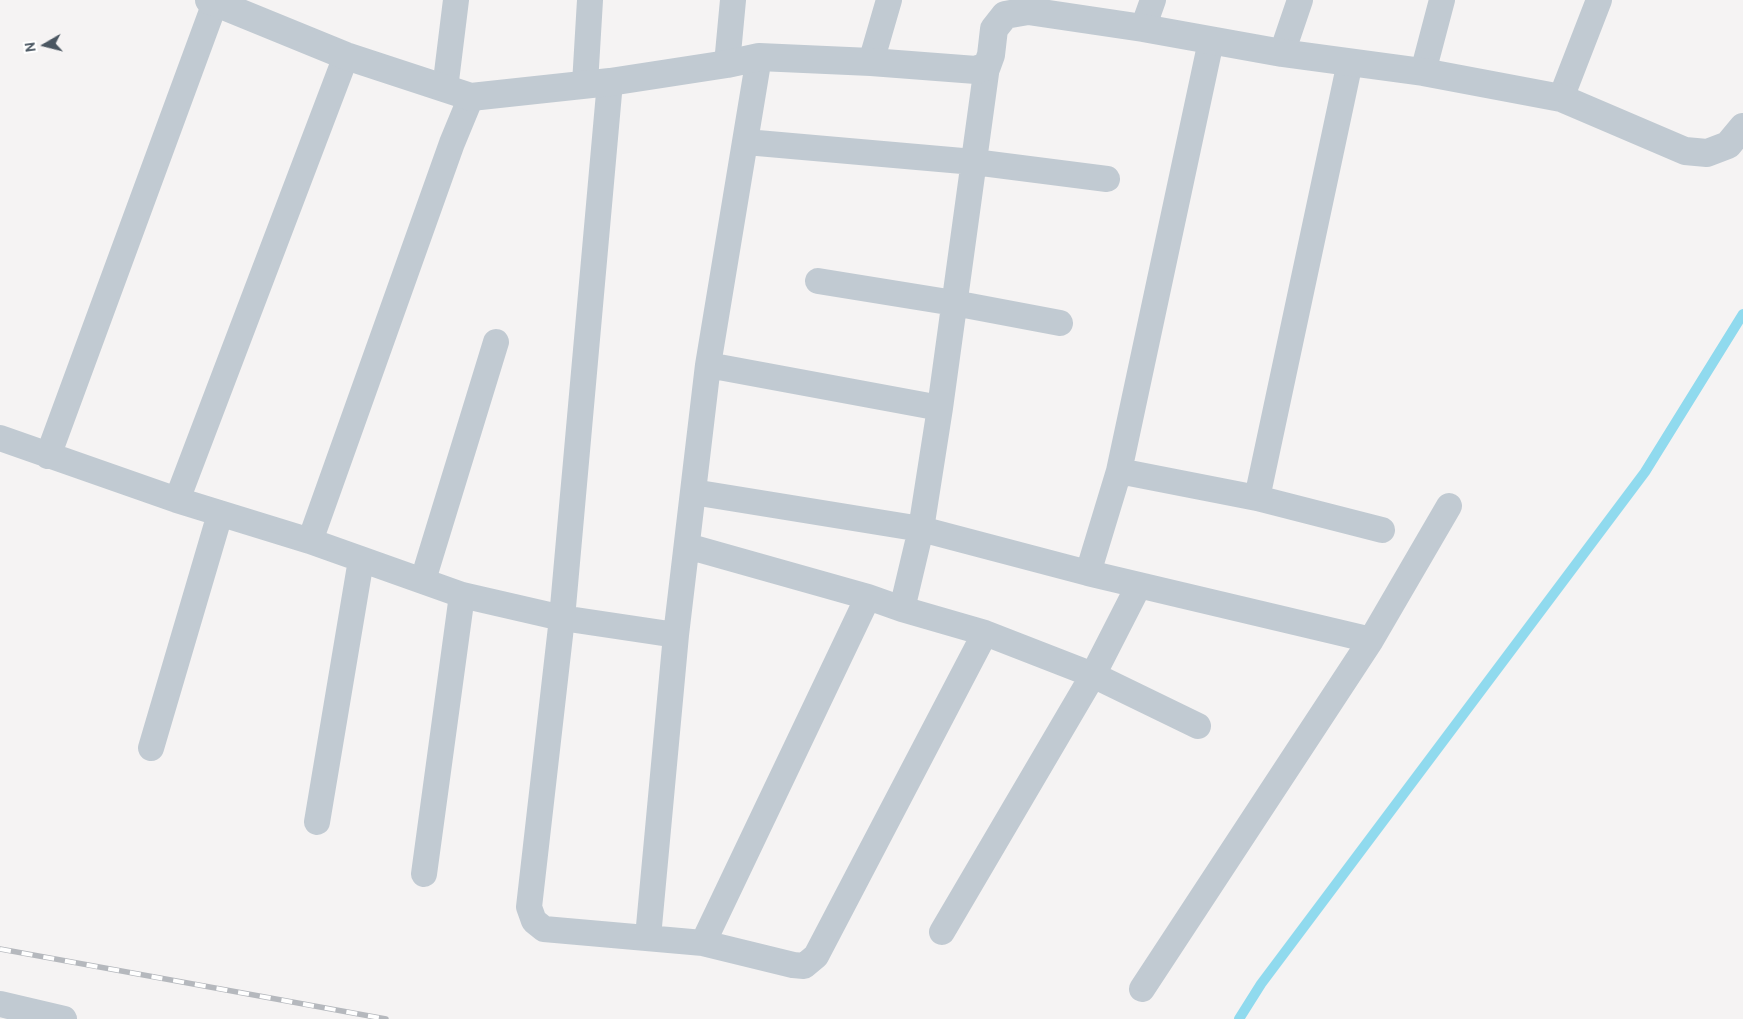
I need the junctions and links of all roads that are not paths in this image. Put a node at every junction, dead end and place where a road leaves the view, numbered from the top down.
1 (456, 0) edge
2 (590, 0) edge
3 (733, 0) edge
4 (889, 0) edge
5 (1153, 0) edge
6 (1300, 0) edge
7 (1442, 0) edge
8 (1599, 0) edge
9 (214, 1) edge
10 (1007, 7) edge
11 (1143, 28) junction
12 (1211, 41) junction
13 (1282, 53) junction
14 (346, 56) junction
15 (759, 57) junction
16 (871, 62) junction
17 (1350, 62) junction
18 (727, 64) junction
19 (987, 66) junction
20 (1423, 72) junction
21 (597, 83) junction
22 (445, 89) junction
23 (471, 97) junction
24 (1561, 98) junction
25 (1743, 127) edge
26 (746, 142) junction
27 (974, 162) junction
28 (1107, 179) dead end
29 (818, 281) dead end
30 (954, 302) junction
31 (1060, 323) dead end
32 (496, 342) dead end
33 (708, 366) junction
34 (940, 408) junction
35 (0, 438) edge
36 (48, 456) junction
37 (1119, 471) junction
38 (693, 492) junction
39 (1257, 498) junction
40 (177, 500) junction
41 (1449, 506) dead end
42 (220, 514) junction
43 (921, 529) junction
44 (1382, 530) dead end
45 (310, 541) junction
46 (687, 546) junction
47 (361, 560) junction
48 (1088, 574) junction
49 (423, 580) junction
50 (1139, 585) junction
51 (462, 595) junction
52 (868, 597) junction
53 (902, 609) junction
54 (562, 618) junction
55 (985, 633) junction
56 (676, 634) junction
57 (1371, 640) junction
58 (1093, 675) junction
59 (1198, 726) dead end
60 (151, 748) dead end
61 (317, 822) dead end
62 (424, 874) dead end
63 (942, 932) dead end
64 (648, 938) junction
65 (703, 943) junction
66 (1142, 989) dead end
67 (0, 1004) edge
68 (64, 1019) edge

1 - 22 street
2 - 21 street
3 - 18 street
4 - 16 street
5 - 11 street
6 - 13 street
7 - 20 street
8 - 24 street
9 - 14 street
9 - 36 street
10 - 11 street
10 - 19 street
11 - 12 street
12 - 13 street
12 - 37 street
13 - 17 street
14 - 22 street
14 - 40 street
15 - 16 street
15 - 18 street
15 - 26 street
16 - 19 street
17 - 20 street
17 - 39 street
18 - 21 street
19 - 27 street
20 - 24 street
21 - 23 street
21 - 54 street
22 - 23 street
23 - 45 street
24 - 25 street
26 - 27 street
26 - 33 street
27 - 28 street
27 - 30 street
29 - 30 street
30 - 31 street
30 - 34 street
32 - 49 street
33 - 34 street
33 - 38 street
34 - 43 street
35 - 36 street
36 - 40 street
37 - 39 street
37 - 48 street
38 - 43 street
38 - 46 street
39 - 44 street
40 - 42 street
41 - 57 street
42 - 45 street
42 - 60 street
43 - 48 street
43 - 53 street
45 - 47 street
46 - 52 street
46 - 56 street
47 - 49 street
47 - 61 street
48 - 50 street
49 - 51 street
50 - 57 street
50 - 58 street
51 - 54 street
51 - 62 street
52 - 53 street
52 - 65 street
53 - 55 street
54 - 56 street
54 - 64 street
55 - 58 street
55 - 65 street
56 - 64 street
57 - 66 street
58 - 59 street
58 - 63 street
64 - 65 street
67 - 68 street

